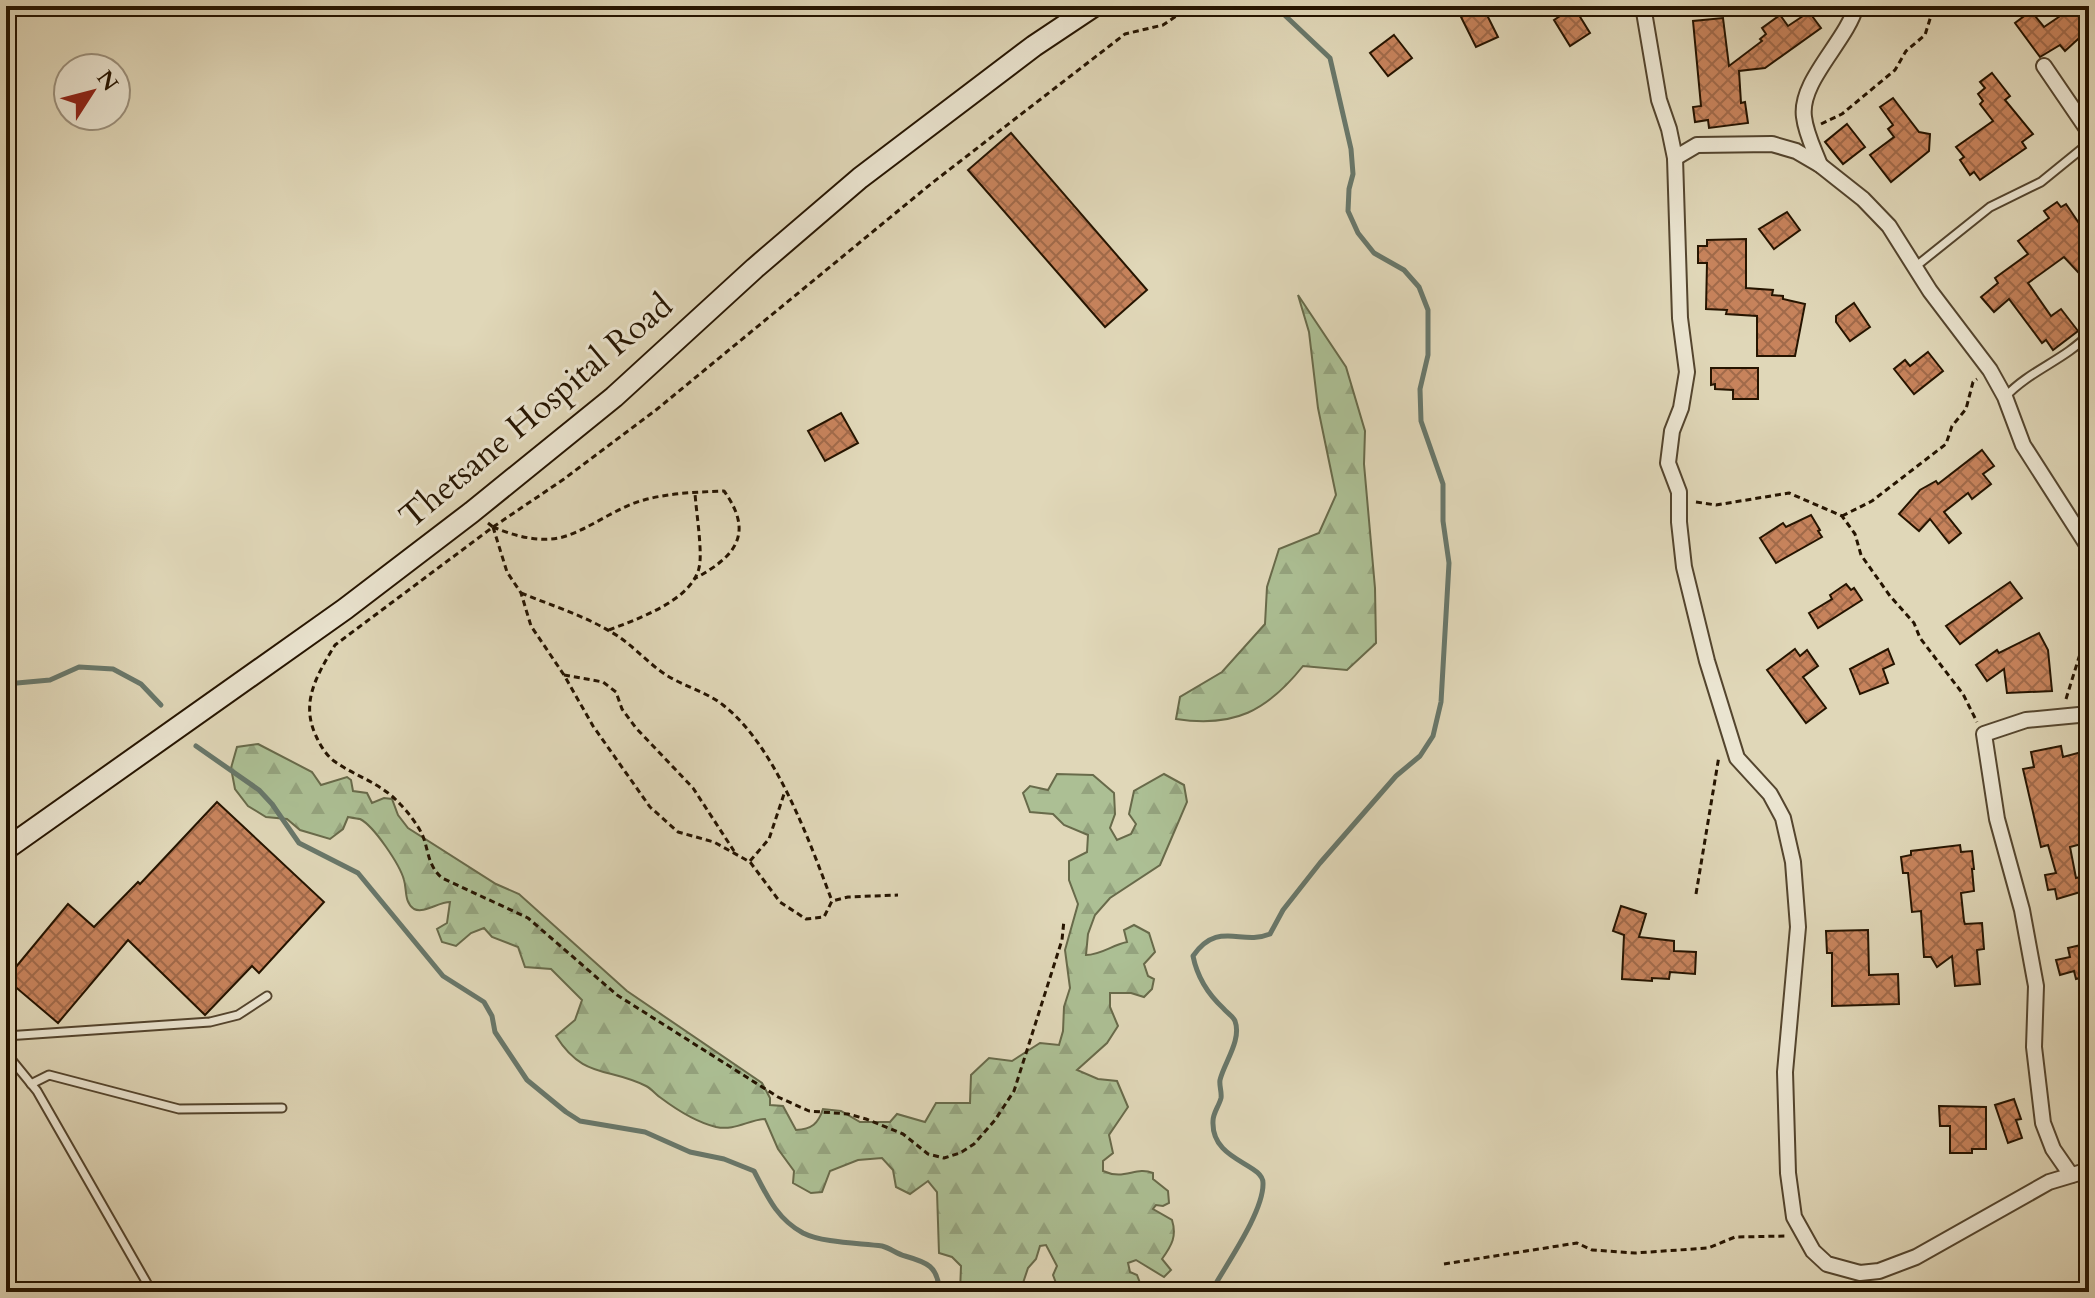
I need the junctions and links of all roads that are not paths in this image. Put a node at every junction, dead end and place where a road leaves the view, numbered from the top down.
1 (1094, 6) edge
2 (1643, 6) edge
3 (1856, 6) edge
4 (2044, 66) dead end
5 (2089, 132) edge
6 (2089, 143) edge
7 (1675, 158) junction
8 (1820, 165) junction
9 (1915, 267) junction
10 (2089, 334) edge
11 (2005, 397) junction
12 (2089, 548) edge
13 (2089, 714) edge
14 (6, 849) edge
15 (267, 996) dead end
16 (6, 1036) edge
17 (6, 1053) edge
18 (31, 1084) junction
19 (282, 1108) dead end
20 (2089, 1170) edge
21 (2071, 1175) junction
22 (152, 1292) edge

1 - 14 main road, Thetsane Hospital Road
2 - 7 street
3 - 8 street
4 - 5 street
6 - 9 lane
7 - 8 street
7 - 21 street
8 - 9 street
9 - 11 street
10 - 11 lane
11 - 12 street
13 - 21 street
15 - 16 lane
17 - 18 lane
18 - 19 lane
18 - 22 lane
20 - 21 street

